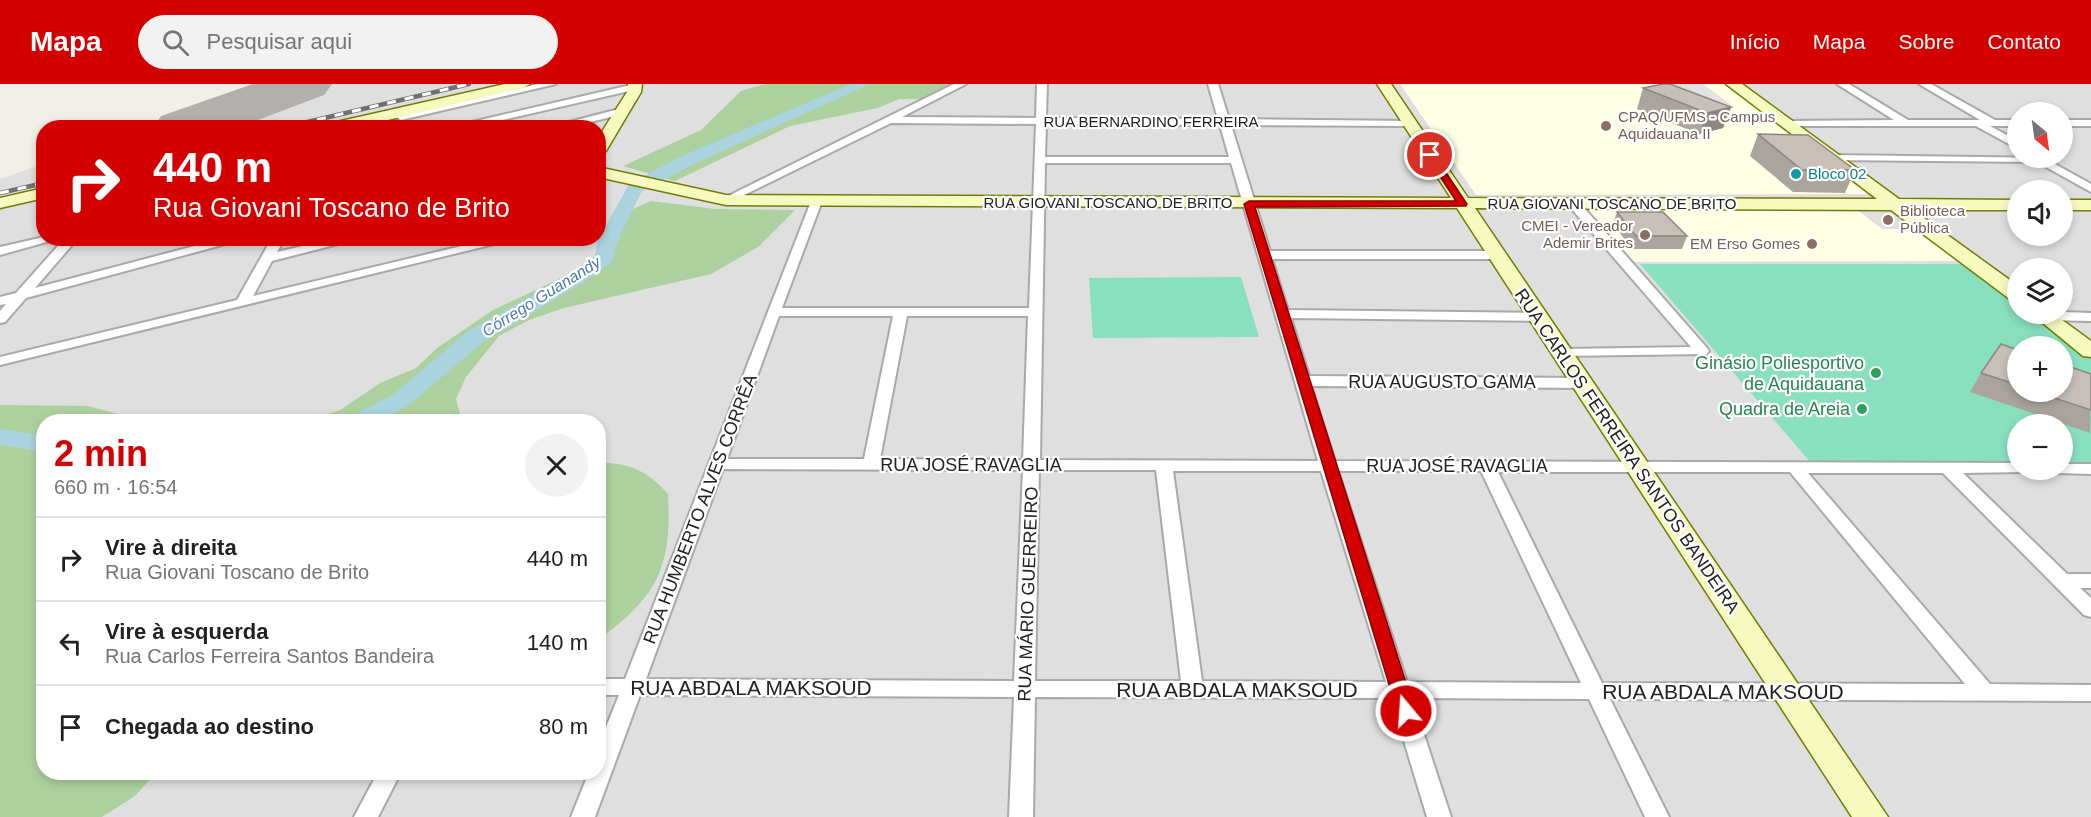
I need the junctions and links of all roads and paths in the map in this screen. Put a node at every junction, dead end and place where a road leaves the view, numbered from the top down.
1 (523, 84) edge
2 (551, 84) edge
3 (961, 84) edge
4 (1042, 84) edge
5 (1213, 84) edge
6 (1384, 84) edge
7 (1733, 84) edge
8 (1842, 84) edge
9 (1924, 84) edge
10 (635, 85) edge
11 (476, 100) junction
12 (426, 111) junction
13 (623, 111) junction
14 (372, 120) edge
15 (379, 120) edge
16 (422, 120) edge
17 (490, 120) edge
18 (499, 120) edge
19 (584, 120) edge
20 (893, 120) junction
21 (1041, 122) junction
22 (1224, 122) junction
23 (1408, 123) junction
24 (1992, 123) junction
25 (2007, 123) edge
26 (2073, 123) edge
27 (2091, 123) edge
28 (1787, 124) junction
29 (1906, 124) junction
30 (1979, 124) junction
31 (606, 138) edge
32 (2007, 140) edge
33 (1834, 158) junction
34 (2007, 158) edge
35 (1040, 160) junction
36 (1236, 160) junction
37 (2055, 168) edge
38 (606, 173) edge
39 (2091, 189) edge
40 (36, 195) edge
41 (726, 200) junction
42 (816, 201) junction
43 (0, 203) edge
44 (1039, 203) junction
45 (1249, 204) junction
46 (1462, 204) junction
47 (1574, 204) junction
48 (1897, 205) junction
49 (2007, 205) edge
50 (2073, 205) edge
51 (2091, 205) edge
52 (36, 242) edge
53 (65, 246) edge
54 (211, 246) edge
55 (275, 246) edge
56 (321, 246) edge
57 (445, 246) edge
58 (0, 251) edge
59 (1264, 255) junction
60 (1497, 255) junction
61 (268, 258) junction
62 (2007, 288) edge
63 (23, 294) junction
64 (0, 301) edge
65 (242, 303) junction
66 (774, 312) junction
67 (901, 312) junction
68 (1036, 312) junction
69 (1282, 314) junction
70 (2073, 316) edge
71 (2091, 316) edge
72 (1538, 317) junction
73 (0, 319) edge
74 (2056, 324) edge
75 (2091, 351) edge
76 (1562, 353) junction
77 (0, 361) edge
78 (1302, 381) junction
79 (1582, 383) junction
80 (717, 464) junction
81 (871, 464) junction
82 (1031, 465) junction
83 (1164, 465) junction
84 (1328, 466) junction
85 (1487, 466) junction
86 (1638, 467) junction
87 (1795, 468) junction
88 (1947, 468) junction
89 (2007, 468) edge
90 (2073, 469) edge
91 (2091, 469) edge
92 (2061, 581) junction
93 (2091, 581) edge
94 (2091, 610) edge
95 (606, 687) edge
96 (633, 687) junction
97 (1025, 689) junction
98 (1193, 690) junction
99 (1399, 690) junction
100 (1596, 691) junction
101 (1787, 692) junction
102 (1984, 692) junction
103 (2091, 693) edge
104 (606, 757) edge
105 (386, 780) edge
106 (597, 780) edge
107 (366, 817) edge
108 (583, 817) edge
109 (1021, 817) edge
110 (1439, 817) edge
111 (1657, 817) edge
112 (1871, 817) edge

1 - 14 main road
2 - 11 street
3 - 20 street
4 - 21 street, RUA MÁRIO GUERREIRO
5 - 22 street
6 - 23 main road, RUA CARLOS FERREIRA SANTOS BANDEIRA
7 - 28 main road
8 - 29 street
9 - 24 street
10 - 13 main road
10 - 18 street
11 - 12 street
11 - 17 street
12 - 15 street
12 - 16 street
13 - 19 street
13 - 31 main road
20 - 21 street, RUA BERNARDINO FERREIRA
20 - 41 street
21 - 22 street, RUA BERNARDINO FERREIRA
21 - 35 street, RUA MÁRIO GUERREIRO
22 - 23 street, RUA BERNARDINO FERREIRA
22 - 36 street
23 - 46 main road, RUA CARLOS FERREIRA SANTOS BANDEIRA
24 - 25 street
24 - 30 street
26 - 27 street
28 - 29 street
28 - 33 main road
29 - 30 street
30 - 32 street
33 - 34 street
33 - 48 main road
35 - 36 street
35 - 44 street, RUA MÁRIO GUERREIRO
36 - 45 street
37 - 39 street
38 - 41 main road, RUA GIOVANI TOSCANO DE BRITO
40 - 43 main road
41 - 42 main road, RUA GIOVANI TOSCANO DE BRITO
42 - 44 main road, RUA GIOVANI TOSCANO DE BRITO
42 - 66 street, RUA HUMBERTO ALVES CORRÊA
44 - 45 main road, RUA GIOVANI TOSCANO DE BRITO
44 - 68 street, RUA MÁRIO GUERREIRO
45 - 46 main road, RUA GIOVANI TOSCANO DE BRITO
45 - 59 street
46 - 47 main road, RUA GIOVANI TOSCANO DE BRITO
46 - 60 main road, RUA CARLOS FERREIRA SANTOS BANDEIRA
47 - 48 main road, RUA GIOVANI TOSCANO DE BRITO
47 - 76 street
48 - 49 main road, RUA GIOVANI TOSCANO DE BRITO
48 - 62 main road
50 - 51 main road
52 - 58 street
53 - 63 street
54 - 63 street
55 - 61 street
56 - 61 street
57 - 65 street
59 - 60 street
59 - 69 street
60 - 72 main road, RUA CARLOS FERREIRA SANTOS BANDEIRA
61 - 65 street
63 - 64 street
63 - 73 street
65 - 77 street
66 - 67 street
66 - 80 street, RUA HUMBERTO ALVES CORRÊA
67 - 68 street
67 - 81 street
68 - 82 street, RUA MÁRIO GUERREIRO
69 - 72 street
69 - 78 street
70 - 71 street
72 - 76 main road, RUA CARLOS FERREIRA SANTOS BANDEIRA
74 - 75 main road
76 - 79 main road, RUA CARLOS FERREIRA SANTOS BANDEIRA
78 - 79 street, RUA AUGUSTO GAMA
78 - 84 street
79 - 86 main road, RUA CARLOS FERREIRA SANTOS BANDEIRA
80 - 81 street, RUA JOSÉ RAVAGLIA
80 - 96 street, RUA HUMBERTO ALVES CORRÊA
81 - 82 street, RUA JOSÉ RAVAGLIA
82 - 83 street, RUA JOSÉ RAVAGLIA
82 - 97 street, RUA MÁRIO GUERREIRO
83 - 84 street, RUA JOSÉ RAVAGLIA
83 - 98 street
84 - 85 street, RUA JOSÉ RAVAGLIA
84 - 99 street
85 - 86 street, RUA JOSÉ RAVAGLIA
85 - 100 street
86 - 87 street, RUA JOSÉ RAVAGLIA
86 - 101 main road, RUA CARLOS FERREIRA SANTOS BANDEIRA
87 - 88 street, RUA JOSÉ RAVAGLIA
87 - 102 street
88 - 89 street, RUA JOSÉ RAVAGLIA
88 - 92 street
90 - 91 street
92 - 93 street
92 - 94 street
95 - 96 street, RUA ABDALA MAKSOUD
96 - 97 street, RUA ABDALA MAKSOUD
96 - 104 street, RUA HUMBERTO ALVES CORRÊA
97 - 98 street, RUA ABDALA MAKSOUD
97 - 109 street, RUA MÁRIO GUERREIRO
98 - 99 street, RUA ABDALA MAKSOUD
99 - 100 street, RUA ABDALA MAKSOUD
99 - 110 street
100 - 101 street, RUA ABDALA MAKSOUD
100 - 111 street
101 - 102 street, RUA ABDALA MAKSOUD
101 - 112 main road, RUA CARLOS FERREIRA SANTOS BANDEIRA
102 - 103 street, RUA ABDALA MAKSOUD
105 - 107 street
106 - 108 street, RUA HUMBERTO ALVES CORRÊA

